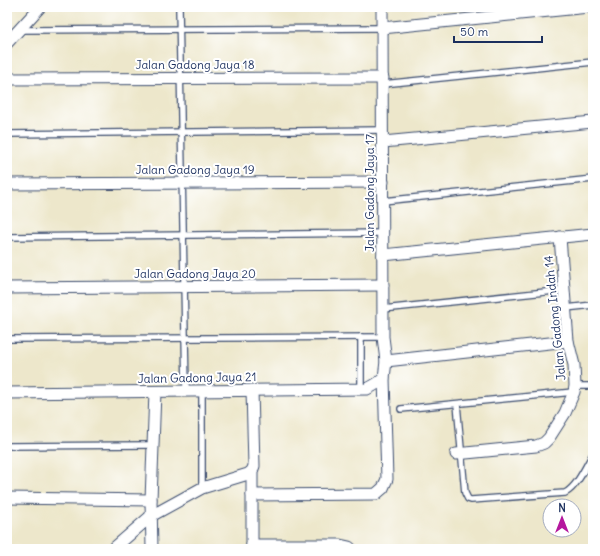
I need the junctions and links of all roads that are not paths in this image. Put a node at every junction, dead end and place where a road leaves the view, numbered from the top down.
1 (40, 7) edge
2 (179, 7) edge
3 (382, 7) edge
4 (589, 7) edge
5 (382, 28) junction
6 (179, 29) junction
7 (18, 30) junction
8 (7, 43) edge
9 (593, 62) edge
10 (180, 78) junction
11 (7, 79) edge
12 (382, 81) junction
13 (593, 122) edge
14 (383, 130) junction
15 (181, 132) junction
16 (7, 134) edge
17 (383, 142) junction
18 (593, 179) edge
19 (383, 182) junction
20 (182, 183) junction
21 (7, 184) edge
22 (383, 201) junction
23 (383, 233) junction
24 (593, 234) edge
25 (183, 235) junction
26 (7, 237) edge
27 (560, 237) junction
28 (383, 255) junction
29 (383, 285) junction
30 (184, 287) junction
31 (7, 288) edge
32 (564, 290) junction
33 (593, 305) edge
34 (566, 308) junction
35 (383, 309) junction
36 (361, 337) junction
37 (383, 337) junction
38 (185, 338) junction
39 (7, 339) edge
40 (568, 341) junction
41 (386, 361) junction
42 (384, 378) junction
43 (593, 386) edge
44 (361, 389) junction
45 (574, 389) junction
46 (186, 390) junction
47 (252, 390) junction
48 (202, 391) junction
49 (155, 392) junction
50 (7, 393) edge
51 (457, 404) junction
52 (401, 409) dead end
53 (152, 445) junction
54 (7, 446) edge
55 (458, 453) junction
56 (593, 454) edge
57 (252, 471) junction
58 (202, 488) junction
59 (252, 495) junction
60 (7, 498) edge
61 (152, 500) junction
62 (151, 516) junction
63 (252, 547) edge
64 (113, 549) edge
65 (152, 549) edge
66 (351, 549) edge

1 - 7 street
2 - 6 lane
3 - 5 street, Jalan Gadong Jaya 17
4 - 5 street
5 - 6 lane
5 - 12 street, Jalan Gadong Jaya 17
6 - 7 lane
6 - 10 lane
7 - 8 street
9 - 12 lane
10 - 11 street, Jalan Gadong Jaya 18
10 - 12 street, Jalan Gadong Jaya 18
10 - 15 lane
12 - 14 street, Jalan Gadong Jaya 17
13 - 17 street
14 - 15 lane
14 - 17 street, Jalan Gadong Jaya 17
15 - 16 lane
15 - 20 lane
17 - 19 street, Jalan Gadong Jaya 17
18 - 22 lane
19 - 20 street, Jalan Gadong Jaya 19
19 - 22 street, Jalan Gadong Jaya 17
20 - 21 street, Jalan Gadong Jaya 19
20 - 25 lane
22 - 23 street, Jalan Gadong Jaya 17
23 - 25 lane
23 - 28 street, Jalan Gadong Jaya 17
24 - 27 street
25 - 26 lane
25 - 30 lane
27 - 28 street
27 - 32 street, Jalan Gadong Indah 14
28 - 29 street, Jalan Gadong Jaya 17
29 - 30 street, Jalan Gadong Jaya 20
29 - 35 street, Jalan Gadong Jaya 17
30 - 31 street, Jalan Gadong Jaya 20
30 - 38 lane
32 - 34 street, Jalan Gadong Indah 14
32 - 35 lane
33 - 34 lane
34 - 40 street, Jalan Gadong Indah 14
35 - 37 street, Jalan Gadong Jaya 17
36 - 37 lane
36 - 38 lane
36 - 44 lane
37 - 41 street, Jalan Gadong Jaya 17
38 - 39 lane
38 - 46 lane
40 - 41 street
40 - 45 street, Jalan Gadong Indah 14
41 - 42 street, Jalan Gadong Jaya 17
42 - 44 street, Jalan Gadong Jaya 21
42 - 59 street, Jalan Gadong Jaya 17
43 - 45 lane
44 - 47 street, Jalan Gadong Jaya 21
45 - 51 lane
45 - 55 street, Jalan Gadong Indah 14
46 - 48 street, Jalan Gadong Jaya 21
46 - 49 street, Jalan Gadong Jaya 21
47 - 48 street, Jalan Gadong Jaya 21
47 - 57 street
48 - 58 lane
49 - 50 street, Jalan Gadong Jaya 21
49 - 53 street
51 - 52 lane
51 - 55 lane
53 - 54 lane
53 - 61 street
55 - 56 lane
57 - 58 street
57 - 59 street
58 - 62 street
59 - 63 street
60 - 61 street
61 - 62 street
62 - 64 street
62 - 65 street
63 - 66 street

